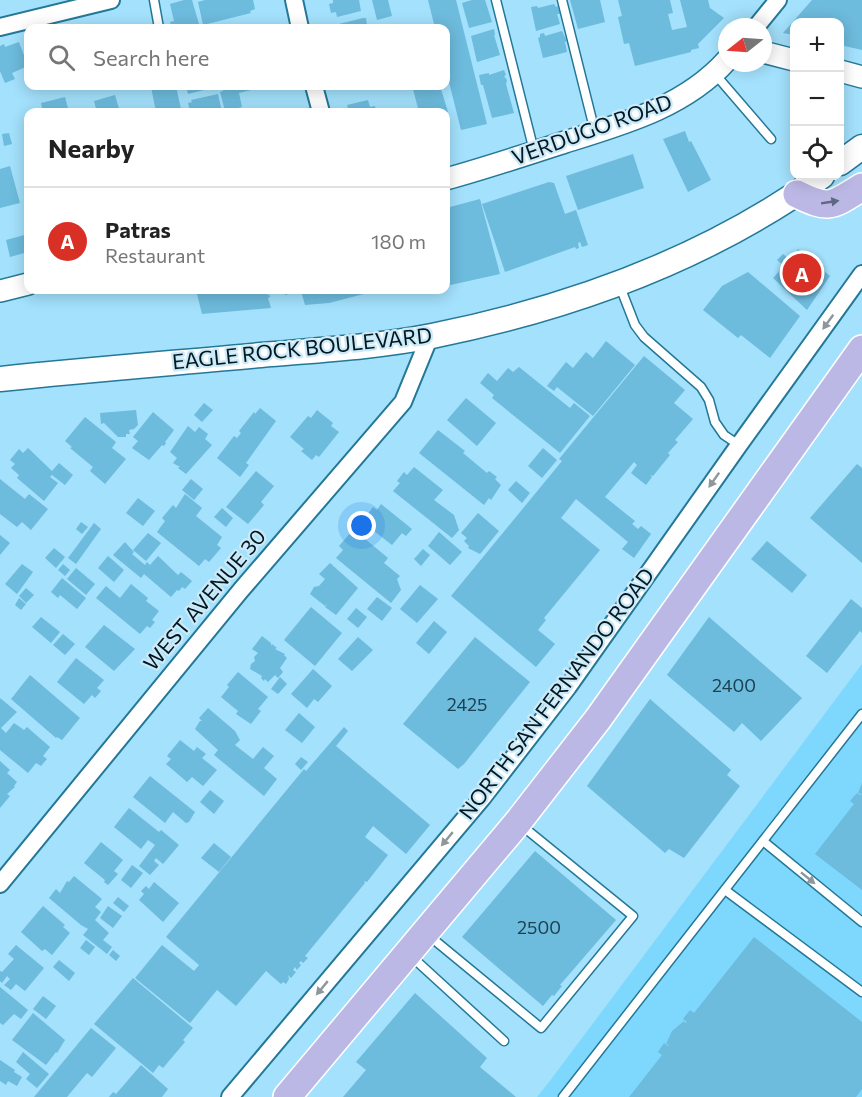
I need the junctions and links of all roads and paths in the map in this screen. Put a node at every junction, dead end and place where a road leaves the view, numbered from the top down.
1 (111, 0) edge
2 (154, 0) edge
3 (294, 0) edge
4 (496, 0) edge
5 (562, 0) edge
6 (778, 0) edge
7 (763, 18) edge
8 (158, 24) edge
9 (299, 24) edge
10 (0, 27) edge
11 (772, 54) edge
12 (790, 59) edge
13 (718, 69) edge
14 (724, 72) edge
15 (844, 72) edge
16 (862, 77) edge
17 (315, 90) edge
18 (320, 108) edge
19 (595, 133) junction
20 (771, 139) dead end
21 (862, 147) edge
22 (535, 152) junction
23 (844, 160) edge
24 (450, 178) edge
25 (816, 180) edge
26 (862, 187) edge
27 (797, 194) junction
28 (862, 274) edge
29 (619, 284) junction
30 (24, 285) edge
31 (0, 291) edge
32 (430, 336) junction
33 (862, 350) edge
34 (0, 379) edge
35 (739, 445) junction
36 (862, 714) edge
37 (518, 822) junction
38 (763, 841) junction
39 (0, 884) edge
40 (725, 890) junction
41 (862, 922) edge
42 (426, 933) junction
43 (409, 953) junction
44 (862, 992) edge
45 (504, 1041) dead end
46 (230, 1097) edge
47 (287, 1097) edge
48 (563, 1097) edge

1 - 10 street
2 - 8 lane
3 - 9 street
4 - 22 lane
5 - 19 lane
6 - 7 street
11 - 12 street
13 - 19 street, VERDUGO ROAD
14 - 20 lane
15 - 16 street
17 - 18 street
19 - 22 street, VERDUGO ROAD
21 - 23 main road
22 - 24 street, VERDUGO ROAD
25 - 27 main road, EAGLE ROCK BOULEVARD
27 -> 26 main road
27 - 29 main road, EAGLE ROCK BOULEVARD
28 -> 35 street, NORTH SAN FERNANDO ROAD
29 - 32 main road, EAGLE ROCK BOULEVARD
29 - 35 lane
30 - 31 street
32 - 34 main road, EAGLE ROCK BOULEVARD
32 - 39 street, WEST AVENUE 30
33 - 37 main road, NORTH SAN FERNANDO ROAD
35 -> 46 street, NORTH SAN FERNANDO ROAD
36 - 38 lane
37 - 42 main road, NORTH SAN FERNANDO ROAD
37 - 42 lane
38 - 40 lane
38 -> 41 lane
40 - 44 lane
40 - 48 lane
42 - 43 main road, NORTH SAN FERNANDO ROAD
43 - 45 lane
43 - 47 main road, NORTH SAN FERNANDO ROAD

